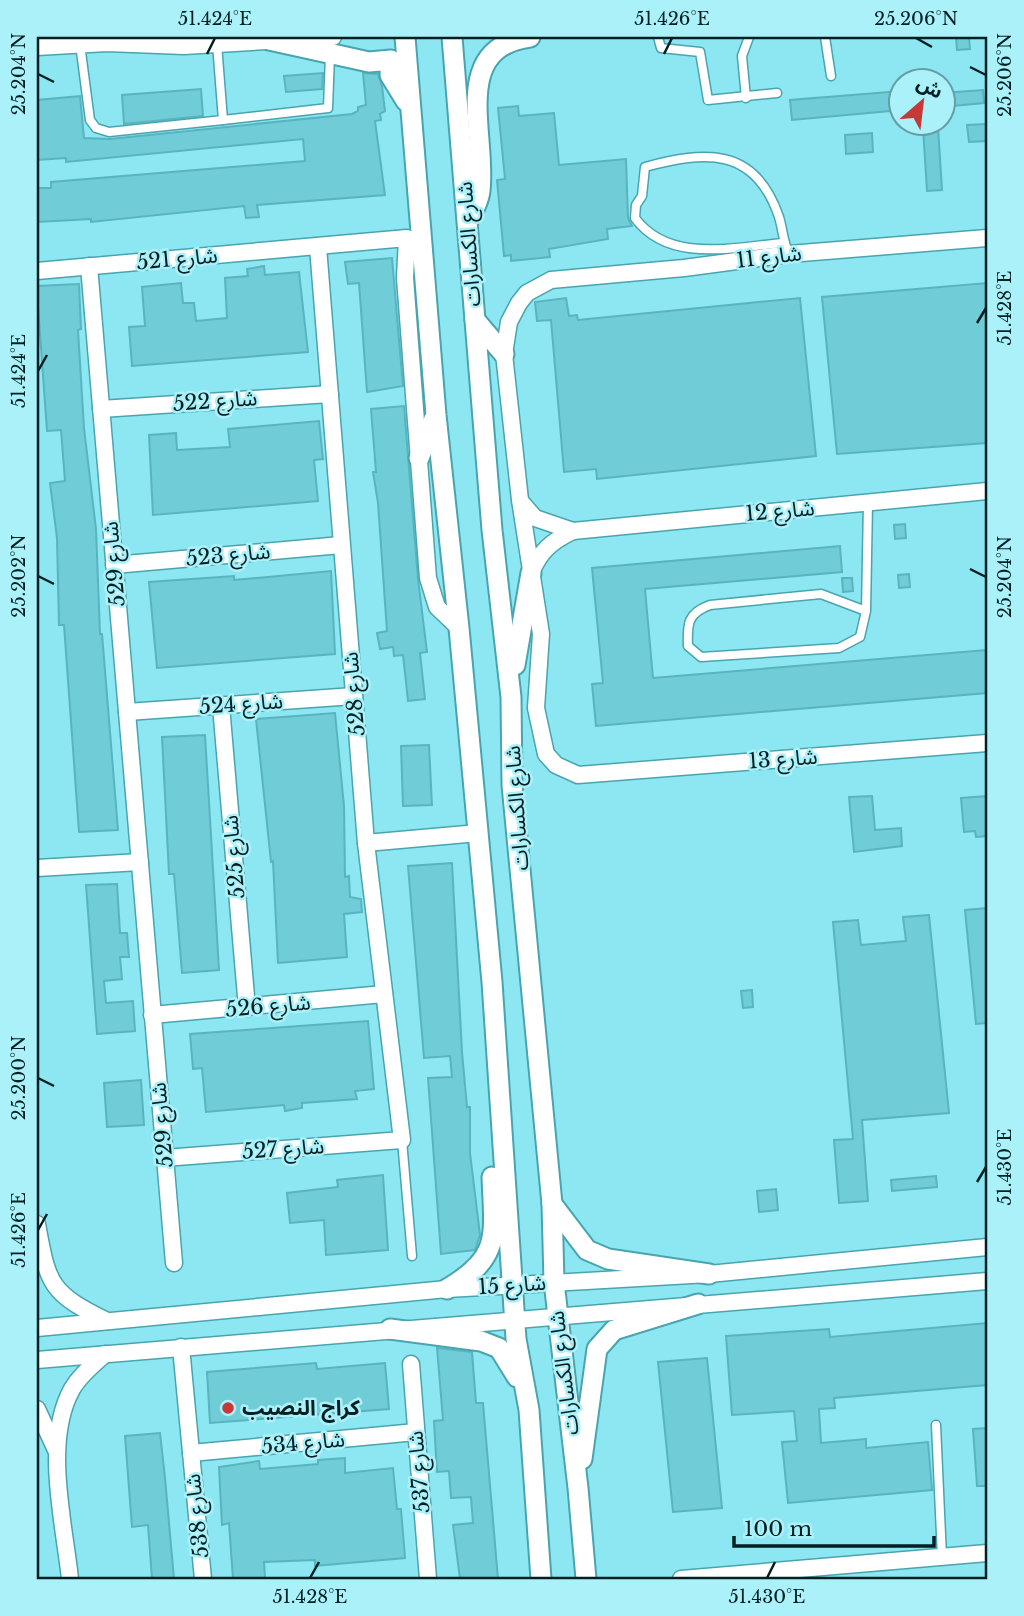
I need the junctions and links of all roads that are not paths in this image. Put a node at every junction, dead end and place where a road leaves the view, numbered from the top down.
1 (126, 37) edge
2 (405, 37) edge
3 (452, 37) edge
4 (530, 37) edge
5 (658, 37) edge
6 (749, 37) edge
7 (825, 37) edge
8 (269, 40) joint
9 (107, 43) junction
10 (80, 44) junction
11 (217, 44) junction
12 (331, 44) edge
13 (37, 47) edge
14 (831, 76) dead end
15 (777, 93) dead end
16 (746, 98) junction
17 (410, 110) junction
18 (223, 120) junction
19 (467, 222) junction
20 (987, 238) edge
21 (318, 247) junction
22 (786, 248) junction
23 (89, 267) junction
24 (37, 271) edge
25 (551, 279) joint
26 (475, 320) junction
27 (504, 354) junction
28 (330, 394) junction
29 (101, 409) junction
30 (436, 415) junction
31 (419, 458) junction
32 (987, 492) edge
33 (520, 500) junction
34 (868, 503) junction
35 (573, 531) junction
36 (341, 545) junction
37 (114, 565) junction
38 (531, 573) junction
39 (866, 611) junction
40 (459, 628) junction
41 (354, 696) junction
42 (511, 697) junction
43 (221, 706) junction
44 (127, 712) junction
45 (987, 743) edge
46 (578, 775) joint
47 (478, 833) junction
48 (366, 843) junction
49 (139, 862) junction
50 (37, 868) edge
51 (384, 994) junction
52 (247, 1009) junction
53 (152, 1015) junction
54 (499, 1100) junction
55 (402, 1140) junction
56 (164, 1158) junction
57 (552, 1204) junction
58 (37, 1224) edge
59 (987, 1247) edge
60 (412, 1256) dead end
61 (174, 1263) dead end
62 (709, 1274) junction
63 (987, 1281) edge
64 (554, 1282) junction
65 (512, 1284) junction
66 (447, 1289) junction
67 (698, 1304) junction
68 (557, 1317) junction
69 (515, 1318) junction
70 (107, 1321) junction
71 (37, 1328) edge
72 (390, 1329) junction
73 (181, 1347) junction
74 (105, 1354) junction
75 (37, 1360) edge
76 (411, 1364) dead end
77 (37, 1409) edge
78 (529, 1410) junction
79 (936, 1425) dead end
80 (416, 1432) junction
81 (56, 1450) junction
82 (191, 1453) junction
83 (578, 1488) junction
84 (987, 1553) edge
85 (943, 1556) junction
86 (70, 1579) edge
87 (203, 1579) edge
88 (428, 1579) edge
89 (541, 1579) edge
90 (586, 1579) edge
91 (681, 1579) edge

1 - 9 street
2 - 17 street, شارع الكسارات
3 - 19 street, شارع الكسارات
4 - 19 street
5 - 16 lane
6 - 16 lane
7 - 14 lane
8 - 11 street
8 - 12 street
9 - 10 street
9 - 11 street
10 - 13 street
10 - 18 lane
11 - 18 lane
12 - 17 street
12 - 18 lane
15 - 16 lane
17 - 30 street, شارع الكسارات
19 - 26 street, شارع الكسارات
20 - 22 street, شارع 11
21 - 23 street, شارع 521
21 - 28 street, شارع 528
21 - 31 street
22 - 22 lane
22 - 25 street, شارع 11
23 - 24 street, شارع 521
23 - 29 street, شارع 529
25 - 27 street, شارع الكسارات
26 - 27 street
26 - 42 street, شارع الكسارات
27 - 33 street, شارع الكسارات
28 - 29 street, شارع 522
28 - 36 street, شارع 528
29 - 37 street, شارع 529
30 - 31 street
30 - 40 street, شارع الكسارات
31 - 40 street
32 - 34 street, شارع 12
33 - 35 street, شارع 12
33 - 38 street, شارع الكسارات
34 - 35 street, شارع 12
34 - 39 lane
35 - 38 street, شارع 12
36 - 37 street, شارع 523
36 - 41 street, شارع 528
37 - 44 street, شارع 529
38 - 42 street
38 - 46 street, شارع الكسارات
39 - 39 lane
40 - 47 street, شارع الكسارات
41 - 43 street, شارع 524
41 - 48 street, شارع 528
42 - 57 street, شارع الكسارات
43 - 44 street, شارع 524
43 - 52 street, شارع 525
44 - 49 street, شارع 529
45 - 46 street, شارع 13
47 - 48 street
47 - 54 street, شارع الكسارات
48 - 51 street, شارع 528
49 - 50 street
49 - 53 street, شارع 529
51 - 52 street, شارع 526
51 - 55 street, شارع 528
52 - 53 street, شارع 526
53 - 56 street, شارع 529
54 - 65 street, شارع الكسارات
54 - 66 street
55 - 56 street, شارع 527
55 - 60 lane
56 - 61 street, شارع 529
57 - 62 street
57 - 64 street, شارع الكسارات
58 - 70 street
59 - 62 street, شارع 15
62 - 64 street, شارع 15
63 - 67 street, شارع 15
64 - 65 street, شارع 15
64 - 68 street, شارع الكسارات
65 - 66 street, شارع 15
65 - 69 street, شارع الكسارات
66 - 70 street, شارع 15
67 - 68 street, شارع 15
67 - 83 street
68 - 69 street, شارع 15
68 - 83 street, شارع الكسارات
69 - 72 street, شارع 15
69 - 78 street, شارع الكسارات
70 - 71 street, شارع 15
72 - 73 street, شارع 15
72 - 78 street
73 - 74 street, شارع 15
73 - 82 street
74 - 75 street, شارع 15
74 - 81 street
76 - 80 street, شارع 537
77 - 81 street
78 - 89 street, شارع الكسارات
79 - 85 lane
80 - 82 street, شارع 534
80 - 88 street, شارع 537
81 - 86 street
82 - 87 street, شارع 538
83 - 90 street, شارع الكسارات
84 - 85 street
85 - 91 street

